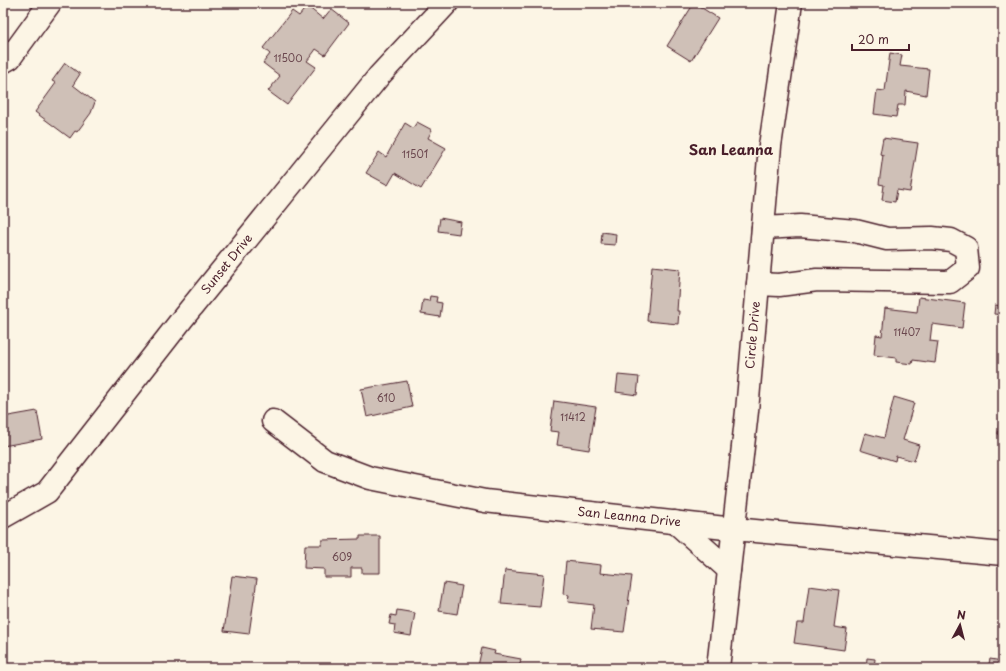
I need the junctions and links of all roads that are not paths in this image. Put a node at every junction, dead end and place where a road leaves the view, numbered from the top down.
1 (50, 3) edge
2 (447, 3) edge
3 (791, 3) edge
4 (3, 62) edge
5 (763, 228) junction
6 (758, 284) junction
7 (273, 421) dead end
8 (3, 517) edge
9 (675, 522) junction
10 (734, 529) junction
11 (1003, 554) edge
12 (729, 570) junction
13 (718, 668) edge

1 - 4 street
2 - 8 street, Sunset Drive
3 - 5 street, Circle Drive
5 - 6 street, Circle Drive
5 - 6 street
6 - 10 street, Circle Drive
7 - 9 street, San Leanna Drive
9 - 10 street, San Leanna Drive
9 - 12 street
10 - 11 street, San Leanna Drive
10 - 12 street, Circle Drive
12 - 13 street, Circle Drive

